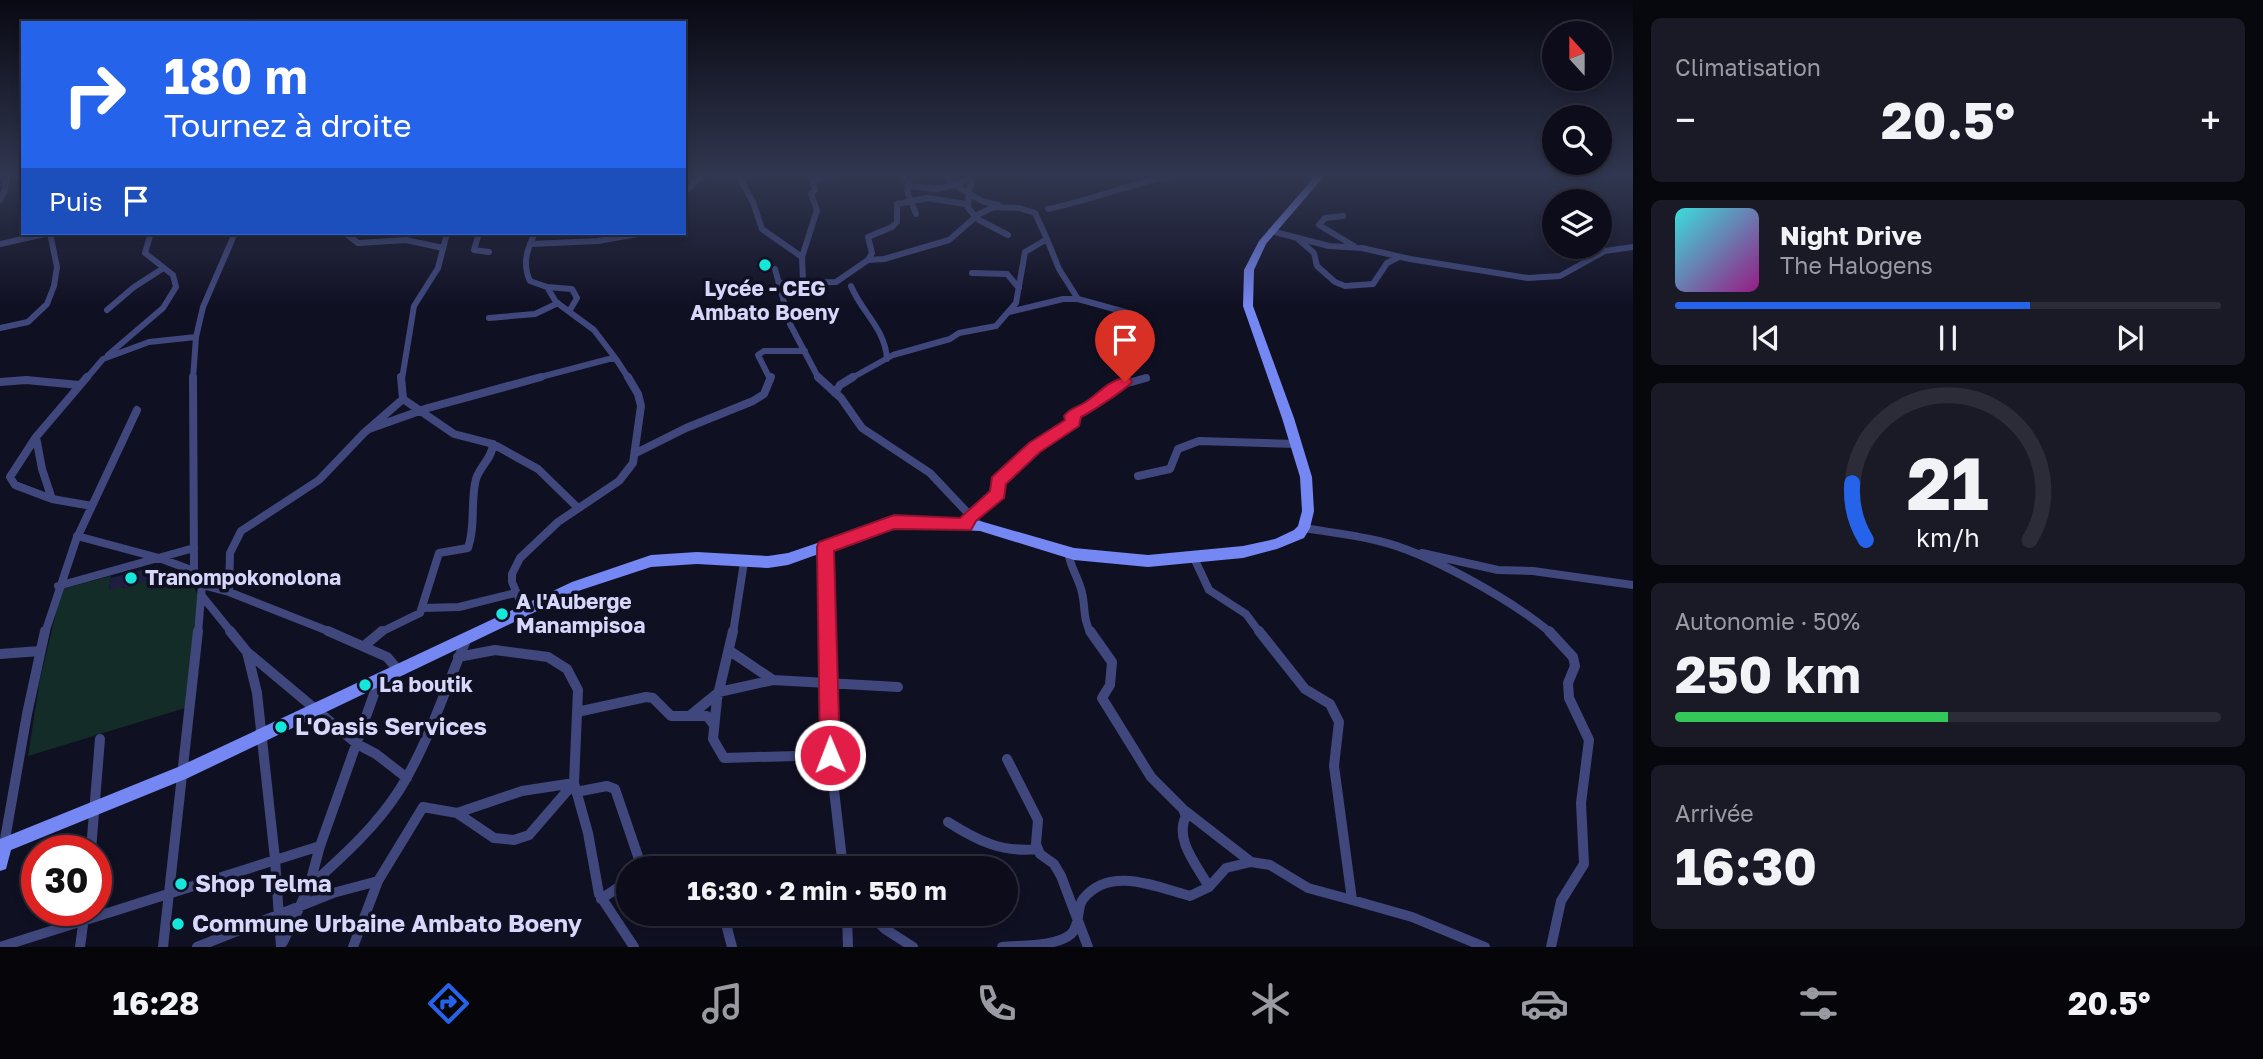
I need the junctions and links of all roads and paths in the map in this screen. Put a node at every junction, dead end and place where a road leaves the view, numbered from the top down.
1 (758, 218) edge
2 (814, 218) edge
3 (897, 218) edge
4 (974, 218) joint
5 (1282, 218) edge
6 (1325, 218) edge
7 (1040, 220) edge
8 (1271, 231) junction
9 (40, 235) edge
10 (49, 235) edge
11 (149, 235) edge
12 (234, 235) edge
13 (348, 235) edge
14 (448, 235) edge
15 (478, 235) edge
16 (534, 235) edge
17 (631, 235) edge
18 (1009, 235) dead end
19 (422, 237) dead end
20 (1297, 238) junction
21 (1047, 239) junction
22 (406, 240) junction
23 (0, 244) edge
24 (530, 244) junction
25 (1336, 246) junction
26 (1356, 247) junction
27 (1633, 247) edge
28 (443, 248) junction
29 (489, 252) dead end
30 (1314, 253) junction
31 (802, 257) junction
32 (1399, 257) junction
33 (868, 260) junction
34 (162, 269) junction
35 (775, 270) dead end
36 (972, 274) dead end
37 (846, 276) junction
38 (803, 282) junction
39 (832, 283) junction
40 (779, 284) junction
41 (850, 286) junction
42 (547, 288) junction
43 (1019, 288) junction
44 (1078, 299) junction
45 (558, 303) junction
46 (107, 310) dead end
47 (570, 310) junction
48 (1009, 312) junction
49 (1136, 315) dead end
50 (489, 318) dead end
51 (0, 328) edge
52 (196, 337) junction
53 (805, 351) junction
54 (103, 359) junction
55 (616, 359) junction
56 (887, 359) junction
57 (1146, 378) dead end
58 (0, 382) edge
59 (79, 385) junction
60 (835, 393) junction
61 (403, 399) junction
62 (138, 410) dead end
63 (419, 410) junction
64 (369, 429) junction
65 (37, 437) junction
66 (493, 444) junction
67 (1296, 444) junction
68 (636, 453) junction
69 (1138, 476) dead end
70 (5, 477) edge
71 (52, 499) junction
72 (92, 506) junction
73 (577, 507) junction
74 (972, 522) junction
75 (1304, 528) junction
76 (77, 536) junction
77 (825, 547) junction
78 (194, 548) junction
79 (1405, 549) junction
80 (1068, 552) junction
81 (159, 558) junction
82 (1194, 558) junction
83 (744, 562) junction
84 (194, 571) junction
85 (1633, 585) edge
86 (58, 586) junction
87 (202, 590) junction
88 (229, 592) junction
89 (515, 593) junction
90 (423, 608) junction
91 (524, 610) junction
92 (467, 638) junction
93 (364, 646) junction
94 (40, 651) junction
95 (730, 651) junction
96 (247, 652) junction
97 (0, 654) edge
98 (458, 657) junction
99 (399, 671) junction
100 (379, 680) junction
101 (773, 680) junction
102 (828, 683) junction
103 (898, 687) dead end
104 (719, 692) junction
105 (316, 711) junction
106 (577, 712) junction
107 (692, 714) junction
108 (714, 725) junction
109 (262, 736) junction
110 (100, 739) dead end
111 (357, 744) junction
112 (830, 755) junction
113 (1007, 759) dead end
114 (183, 773) junction
115 (407, 778) junction
116 (575, 787) junction
117 (95, 809) junction
118 (1183, 809) junction
119 (457, 813) junction
120 (948, 822) dead end
121 (92, 835) edge
122 (2, 846) edge
123 (320, 846) junction
124 (1038, 849) junction
125 (638, 856) edge
126 (842, 856) edge
127 (275, 859) junction
128 (1251, 862) junction
129 (0, 863) edge
130 (378, 881) junction
131 (309, 887) junction
132 (1209, 887) junction
133 (616, 889) edge
134 (169, 893) junction
135 (601, 898) junction
136 (1352, 900) junction
137 (298, 907) junction
138 (112, 908) edge
139 (280, 914) junction
140 (1077, 924) junction
141 (55, 926) edge
142 (83, 926) edge
143 (727, 926) edge
144 (847, 926) edge
145 (883, 926) edge
146 (0, 947) edge
147 (80, 947) edge
148 (163, 947) edge
149 (197, 947) edge
150 (353, 947) edge
151 (634, 947) edge
152 (732, 947) edge
153 (848, 947) edge
154 (913, 947) edge
155 (1002, 947) edge
156 (1088, 947) edge
157 (1485, 947) edge
158 (1551, 947) edge

1 - 31 street
2 - 31 street
3 - 33 street
4 - 18 street
4 - 33 street
5 - 8 street
6 - 26 street
7 - 21 street
8 - 20 street
8 - 67 street
9 - 23 street
10 - 51 street
11 - 34 street
12 - 52 street
13 - 22 street
14 - 28 street
15 - 29 street
16 - 24 street
17 - 24 street
19 - 22 street
20 - 25 street
20 - 30 street
21 - 43 street
21 - 44 street
22 - 28 street
24 - 42 street
25 - 26 street
25 - 30 street
26 - 32 street
27 - 32 street
28 - 61 street
30 - 32 street
31 - 38 street
33 - 37 street
34 - 46 street
34 - 54 street
35 - 40 street
36 - 43 street
37 - 39 street
37 - 41 street
38 - 39 street
38 - 40 street
39 - 41 street
40 - 53 street
41 - 56 street
42 - 45 street
42 - 47 street
43 - 48 street
44 - 48 street
44 - 49 street
45 - 47 street
45 - 50 street
47 - 55 street
48 - 56 street
52 - 54 street
52 - 78 street
53 - 60 street
53 - 68 street
54 - 59 street
55 - 63 street
55 - 68 street
56 - 60 street
57 - 74 street
58 - 59 street
59 - 65 street
60 - 74 street
61 - 63 street
61 - 64 street
62 - 72 street
63 - 64 street
63 - 66 street
64 - 88 street
65 - 70 street
65 - 71 street
66 - 73 street
66 - 90 street
67 - 69 street
67 - 75 street
68 - 73 street
70 - 71 street
71 - 72 street
72 - 76 street
73 - 89 street
74 - 77 street
74 - 80 street
75 - 79 street
75 - 82 street
76 - 81 street
76 - 86 street
77 - 83 street
77 - 102 street
78 - 81 street
78 - 84 street
79 - 85 street
79 - 158 street
80 - 82 street
80 - 118 street
81 - 84 street
81 - 86 street
82 - 136 street
83 - 91 street
83 - 95 street
84 - 87 street
86 - 94 street
87 - 88 street
87 - 96 street
87 - 114 street
88 - 93 street
89 - 90 street
89 - 91 street
90 - 93 street
91 - 92 street
92 - 98 street
92 - 99 street
93 - 99 street
94 - 97 street
94 - 122 street
95 - 101 street
95 - 104 street
96 - 105 street
96 - 109 street
98 - 106 street
98 - 115 street
99 - 100 street
100 - 105 street
100 - 111 street
101 - 102 street
101 - 104 street
102 - 103 street
102 - 112 street
104 - 107 street
104 - 108 street
105 - 109 street
105 - 111 street
106 - 107 street
106 - 116 street
107 - 108 street
108 - 112 street
109 - 114 street
109 - 127 street
110 - 117 street
111 - 115 street
111 - 123 street
112 - 126 street
113 - 124 street
114 - 117 street
114 - 134 street
115 - 131 street
116 - 119 street
116 - 119 street
116 - 125 street
116 - 135 street
117 - 121 street
117 - 122 street
118 - 128 street
118 - 132 street
119 - 130 street
120 - 124 street
122 - 129 street
123 - 127 street
123 - 131 street
124 - 140 street
127 - 134 street
127 - 139 street
128 - 132 street
128 - 136 street
130 - 137 street
130 - 150 street
131 - 137 street
132 - 140 street
133 - 135 street
134 - 138 street
134 - 148 street
135 - 151 street
136 - 157 street
137 - 139 street
137 - 139 street
139 - 149 street
140 - 155 street
140 - 156 street
141 - 146 street
142 - 147 street
143 - 152 street
144 - 153 street
145 - 154 street

